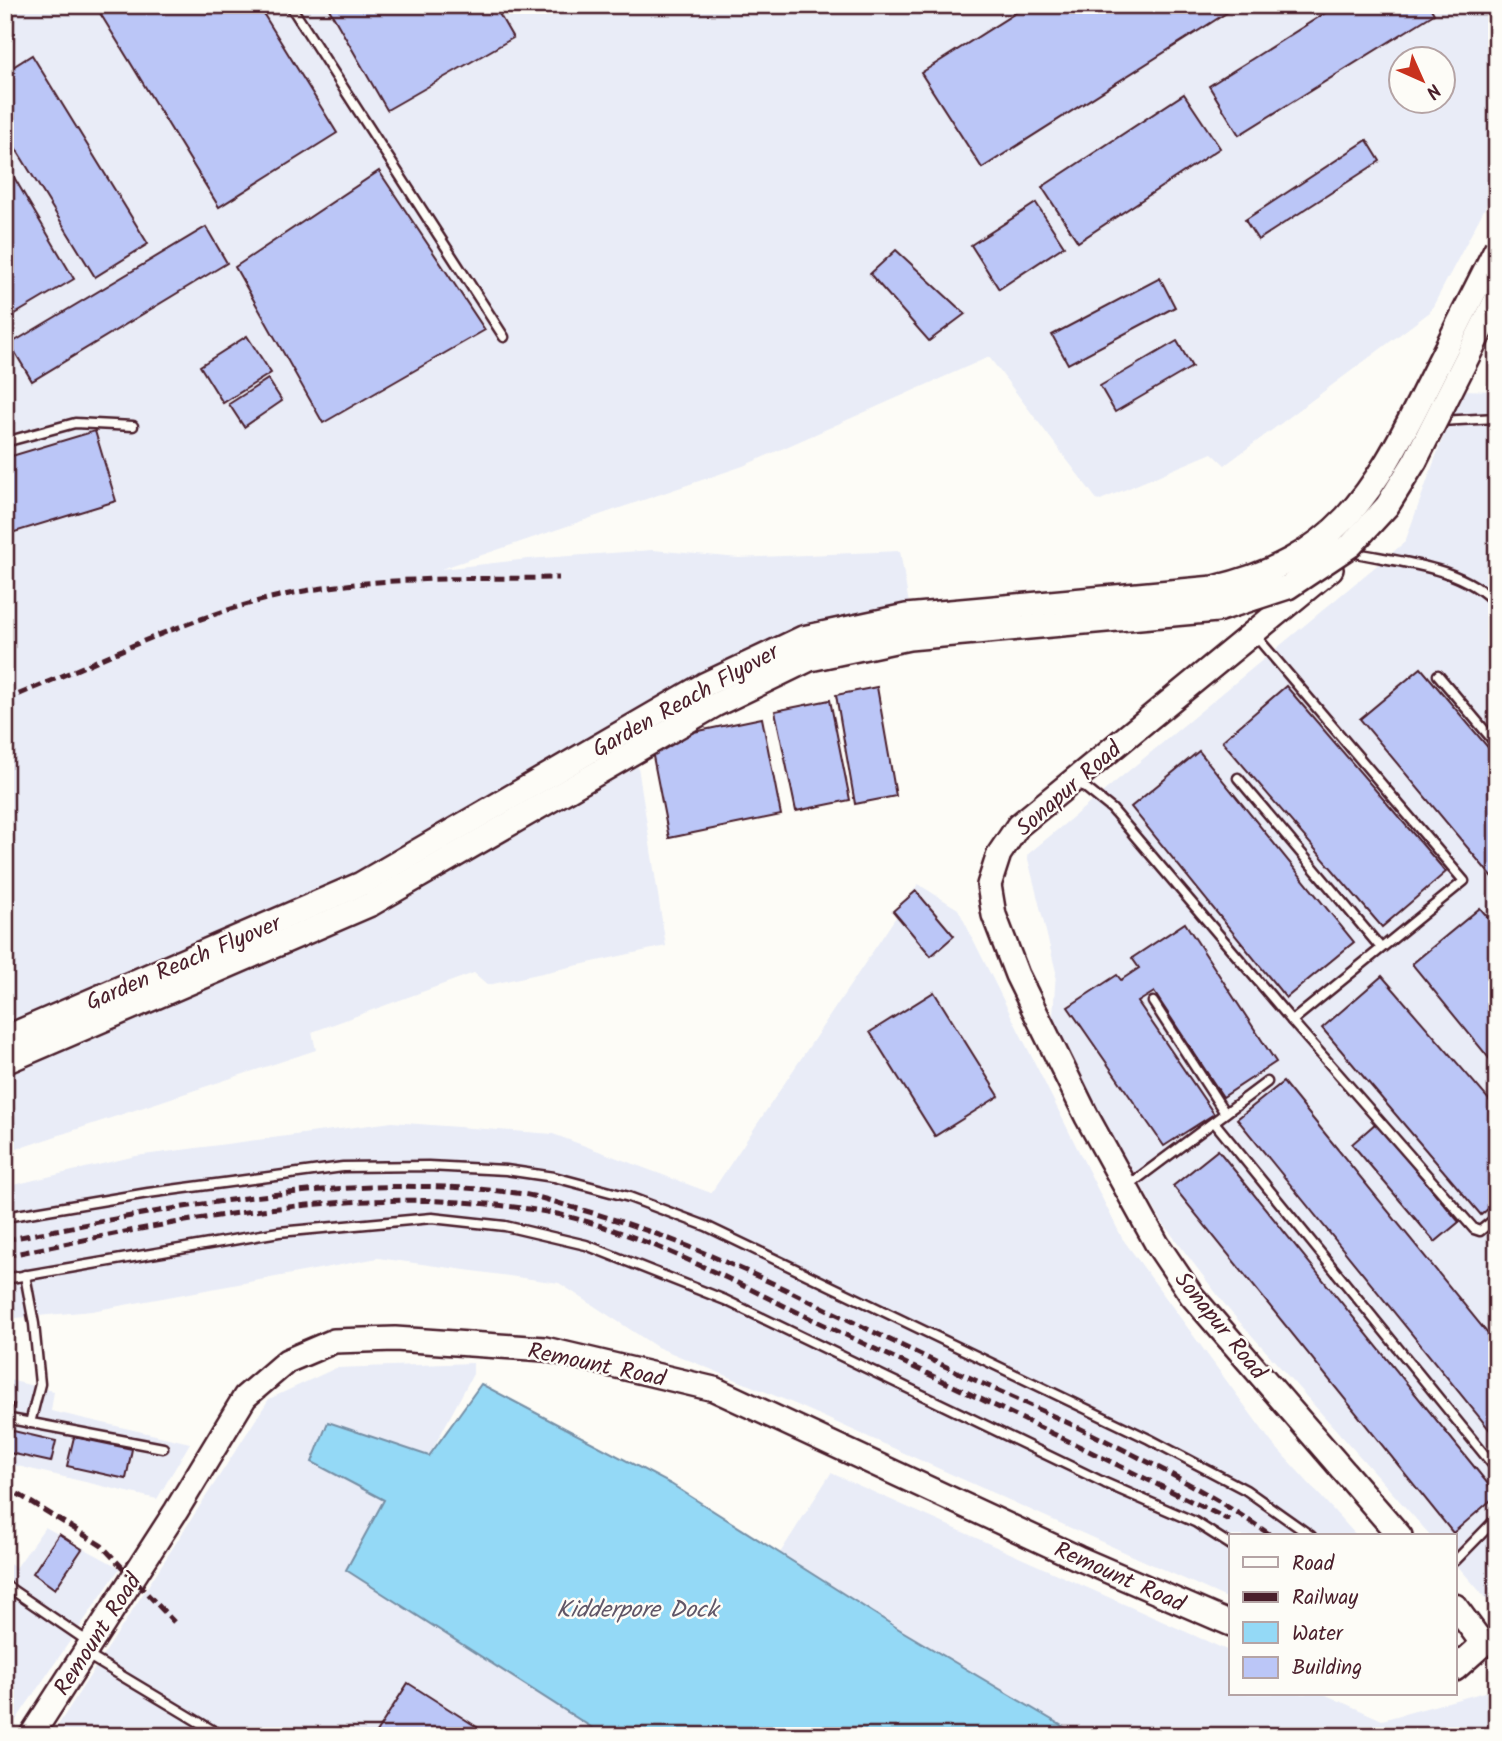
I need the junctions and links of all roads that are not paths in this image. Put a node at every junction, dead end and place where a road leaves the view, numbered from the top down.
1 (290, 5) edge
2 (1497, 247) edge
3 (1497, 260) edge
4 (1497, 298) edge
5 (504, 337) dead end
6 (1497, 418) edge
7 (1424, 424) junction
8 (133, 426) dead end
9 (5, 442) edge
10 (1351, 552) junction
11 (1497, 605) edge
12 (1252, 632) junction
13 (1438, 675) dead end
14 (1497, 745) edge
15 (1238, 778) dead end
16 (1074, 779) junction
17 (1381, 948) junction
18 (1153, 1002) dead end
19 (1292, 1021) junction
20 (5, 1038) edge
21 (5, 1062) edge
22 (1267, 1082) dead end
23 (1225, 1113) junction
24 (1214, 1122) junction
25 (1126, 1187) junction
26 (5, 1217) edge
27 (1497, 1217) edge
28 (25, 1275) junction
29 (5, 1279) edge
30 (5, 1418) edge
31 (30, 1423) junction
32 (163, 1448) dead end
33 (1497, 1470) edge
34 (1497, 1518) edge
35 (1308, 1534) edge
36 (1398, 1534) edge
37 (1229, 1544) edge
38 (1456, 1560) edge
39 (5, 1585) edge
40 (1456, 1607) edge
41 (1229, 1624) edge
42 (88, 1648) junction
43 (1456, 1668) edge
44 (31, 1736) edge
45 (222, 1736) edge

1 - 5 lane
2 - 20 main road, Garden Reach Flyover, bridge
3 - 7 main road, Sonapur Road
4 - 21 main road, Garden Reach Flyover, bridge
6 - 7 lane
7 - 10 main road, Sonapur Road
8 - 9 lane
10 - 11 lane
10 - 12 main road, Sonapur Road
12 - 16 main road, Sonapur Road
12 - 17 lane
13 - 14 lane
15 - 17 lane
16 - 19 lane
16 - 25 main road, Sonapur Road
17 - 19 lane
18 - 23 lane
19 - 27 lane
22 - 23 lane
23 - 24 lane
24 - 25 lane
24 - 33 lane
25 - 36 main road, Sonapur Road
26 - 35 lane
28 - 29 lane
28 - 31 lane
28 - 37 lane
30 - 31 lane
31 - 32 lane
34 - 38 lane
39 - 42 lane
40 - 43 main road
41 - 42 main road, Remount Road
42 - 44 main road, Remount Road
42 - 45 lane

